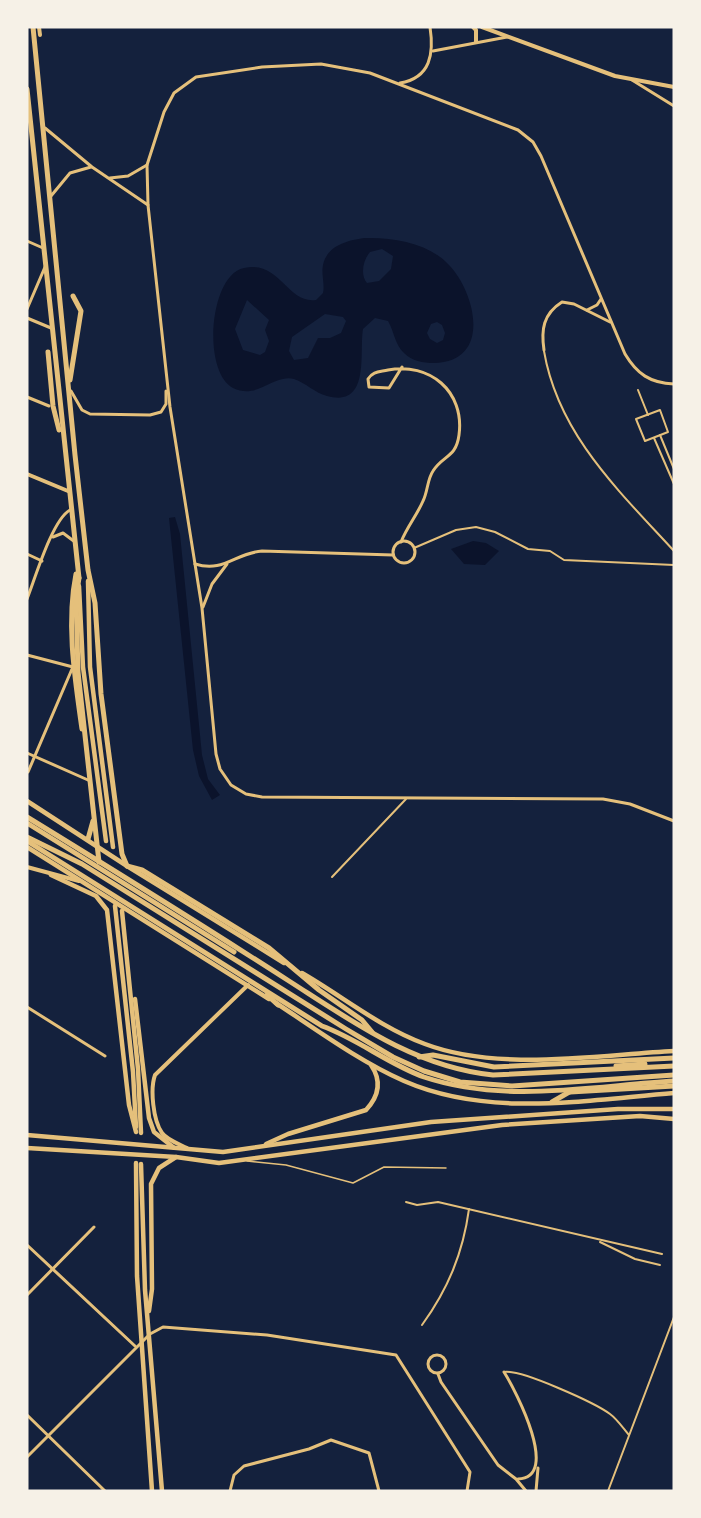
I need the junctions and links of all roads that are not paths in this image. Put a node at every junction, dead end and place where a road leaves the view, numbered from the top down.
1 (33, 27) edge
2 (39, 27) edge
3 (430, 27) edge
4 (473, 27) edge
5 (482, 27) edge
6 (40, 35) dead end
7 (507, 37) junction
8 (476, 42) junction
9 (433, 51) junction
10 (630, 79) junction
11 (398, 84) junction
12 (674, 87) edge
13 (27, 89) edge
14 (674, 106) edge
15 (28, 115) edge
16 (45, 128) junction
17 (27, 164) edge
18 (147, 165) junction
19 (35, 167) junction
20 (92, 167) junction
21 (108, 178) junction
22 (51, 196) junction
23 (148, 205) junction
24 (27, 241) edge
25 (43, 248) junction
26 (45, 266) junction
27 (73, 296) dead end
28 (601, 298) junction
29 (27, 309) edge
30 (587, 310) junction
31 (27, 318) edge
32 (612, 323) junction
33 (51, 328) junction
34 (544, 350) joint
35 (48, 352) dead end
36 (402, 368) junction
37 (167, 380) junction
38 (674, 384) edge
39 (69, 387) junction
40 (638, 390) dead end
41 (27, 397) edge
42 (49, 406) dead end
43 (648, 415) junction
44 (62, 434) junction
45 (660, 435) junction
46 (654, 438) junction
47 (674, 469) edge
48 (27, 474) edge
49 (674, 484) edge
50 (68, 491) junction
51 (70, 510) junction
52 (51, 538) junction
53 (75, 542) junction
54 (401, 542) junction
55 (414, 548) junction
56 (674, 551) edge
57 (27, 554) edge
58 (393, 555) junction
59 (42, 561) junction
60 (228, 562) junction
61 (195, 564) junction
62 (674, 565) edge
63 (78, 567) junction
64 (88, 570) junction
65 (79, 578) junction
66 (27, 599) edge
67 (202, 608) junction
68 (27, 655) edge
69 (76, 668) junction
70 (27, 753) edge
71 (34, 756) junction
72 (28, 772) edge
73 (88, 780) junction
74 (408, 797) junction
75 (27, 801) edge
76 (27, 817) edge
77 (674, 821) edge
78 (27, 823) edge
79 (27, 839) edge
80 (88, 840) junction
81 (106, 842) dead end
82 (27, 847) edge
83 (113, 847) dead end
84 (27, 867) edge
85 (126, 867) junction
86 (51, 875) junction
87 (332, 877) dead end
88 (86, 883) junction
89 (115, 906) dead end
90 (122, 911) dead end
91 (229, 967) junction
92 (129, 969) junction
93 (248, 985) junction
94 (278, 1005) junction
95 (28, 1009) edge
96 (346, 1029) junction
97 (375, 1035) junction
98 (674, 1051) edge
99 (105, 1056) dead end
100 (367, 1061) junction
101 (674, 1062) edge
102 (674, 1075) edge
103 (674, 1081) edge
104 (460, 1082) junction
105 (674, 1086) edge
106 (576, 1089) junction
107 (674, 1093) edge
108 (552, 1102) junction
109 (674, 1109) edge
110 (674, 1119) edge
111 (139, 1133) junction
112 (27, 1135) edge
113 (262, 1146) junction
114 (173, 1147) junction
115 (27, 1148) edge
116 (187, 1148) junction
117 (176, 1157) junction
118 (243, 1161) junction
119 (446, 1168) dead end
120 (406, 1202) dead end
121 (470, 1209) junction
122 (94, 1227) dead end
123 (595, 1239) junction
124 (27, 1245) edge
125 (662, 1254) dead end
126 (660, 1265) dead end
127 (52, 1270) junction
128 (27, 1294) edge
129 (148, 1317) junction
130 (674, 1317) edge
131 (422, 1325) dead end
132 (150, 1334) junction
133 (140, 1341) junction
134 (135, 1346) junction
135 (504, 1372) joint
136 (438, 1374) junction
137 (27, 1415) edge
138 (48, 1435) junction
139 (629, 1435) junction
140 (27, 1457) edge
141 (537, 1466) junction
142 (516, 1479) junction
143 (161, 1490) edge
144 (105, 1491) edge
145 (152, 1491) edge
146 (230, 1491) edge
147 (379, 1491) edge
148 (467, 1491) edge
149 (526, 1491) edge
150 (536, 1491) edge
151 (608, 1491) edge

1 - 16 highway
2 - 6 street
3 - 9 street
4 - 8 street
5 - 7 street
7 - 8 street
7 - 10 street
8 - 9 street
9 - 11 street
10 - 12 street
10 - 14 street
11 - 18 street
11 - 28 street
13 - 15 highway
15 - 19 highway
16 - 20 street
16 - 22 highway
17 - 19 street
18 - 21 street
18 - 23 street
19 - 25 highway
20 - 21 street
20 - 22 street
21 - 23 street
22 - 39 highway
23 - 37 street
24 - 25 street
25 - 26 highway
26 - 29 street
26 - 33 highway
27 - 39 highway
28 - 30 street
28 - 32 street
30 - 32 street
30 - 34 street
31 - 33 street
32 - 38 street
33 - 44 highway
34 - 56 street
35 - 44 highway
36 - 36 street
36 - 54 street
37 - 39 street
37 - 61 street
39 - 64 highway
40 - 43 street
41 - 42 street
43 - 45 street
43 - 46 street
44 - 50 highway
45 - 46 street
45 - 47 street
46 - 49 street
48 - 50 street
50 - 51 highway
51 - 52 street
51 - 53 highway
52 - 53 street
52 - 59 street
53 - 63 highway
54 - 55 street
54 - 58 street
55 - 58 street
55 - 62 street
57 - 59 street
58 - 60 street
59 - 66 street
60 - 61 street
60 - 67 street
61 - 67 street
63 - 65 highway
63 - 69 highway
64 - 83 main road
64 - 85 highway
65 - 69 highway
65 - 81 main road
67 - 74 street
68 - 69 street
69 - 71 street
69 - 73 highway
69 - 96 highway
70 - 71 street
71 - 72 street
71 - 73 street
73 - 80 highway
74 - 77 street
74 - 87 street
75 - 80 main road
76 - 97 highway
78 - 101 highway
79 - 91 highway
79 - 96 highway
80 - 85 main road
82 - 88 main road
84 - 86 street
85 - 97 highway
85 - 98 main road
86 - 88 street
86 - 111 main road
88 - 93 main road
89 - 111 main road
90 - 92 main road
91 - 94 highway
91 - 106 highway
92 - 111 main road
92 - 114 main road
93 - 94 main road
93 - 116 street
94 - 100 main road
95 - 99 street
96 - 104 highway
97 - 101 highway
100 - 108 main road
100 - 113 main road
102 - 104 highway
103 - 106 highway
104 - 105 highway
106 - 108 highway
107 - 108 main road
109 - 113 main road
110 - 118 main road
112 - 114 main road
113 - 116 main road
114 - 116 main road
115 - 117 main road
117 - 118 main road
117 - 129 main road
118 - 119 lane
120 - 121 street
121 - 123 street
121 - 131 street
122 - 127 street
123 - 125 street
123 - 126 street
124 - 127 street
127 - 128 street
127 - 134 street
129 - 132 main road
129 - 133 main road
130 - 139 street
132 - 133 street
132 - 143 main road
132 - 148 street
133 - 134 street
133 - 145 main road
134 - 138 street
135 - 139 street
135 - 141 street
136 - 136 street
136 - 142 street
137 - 138 street
138 - 140 street
138 - 144 street
139 - 151 street
141 - 142 street
141 - 150 street
142 - 149 street
146 - 147 street

